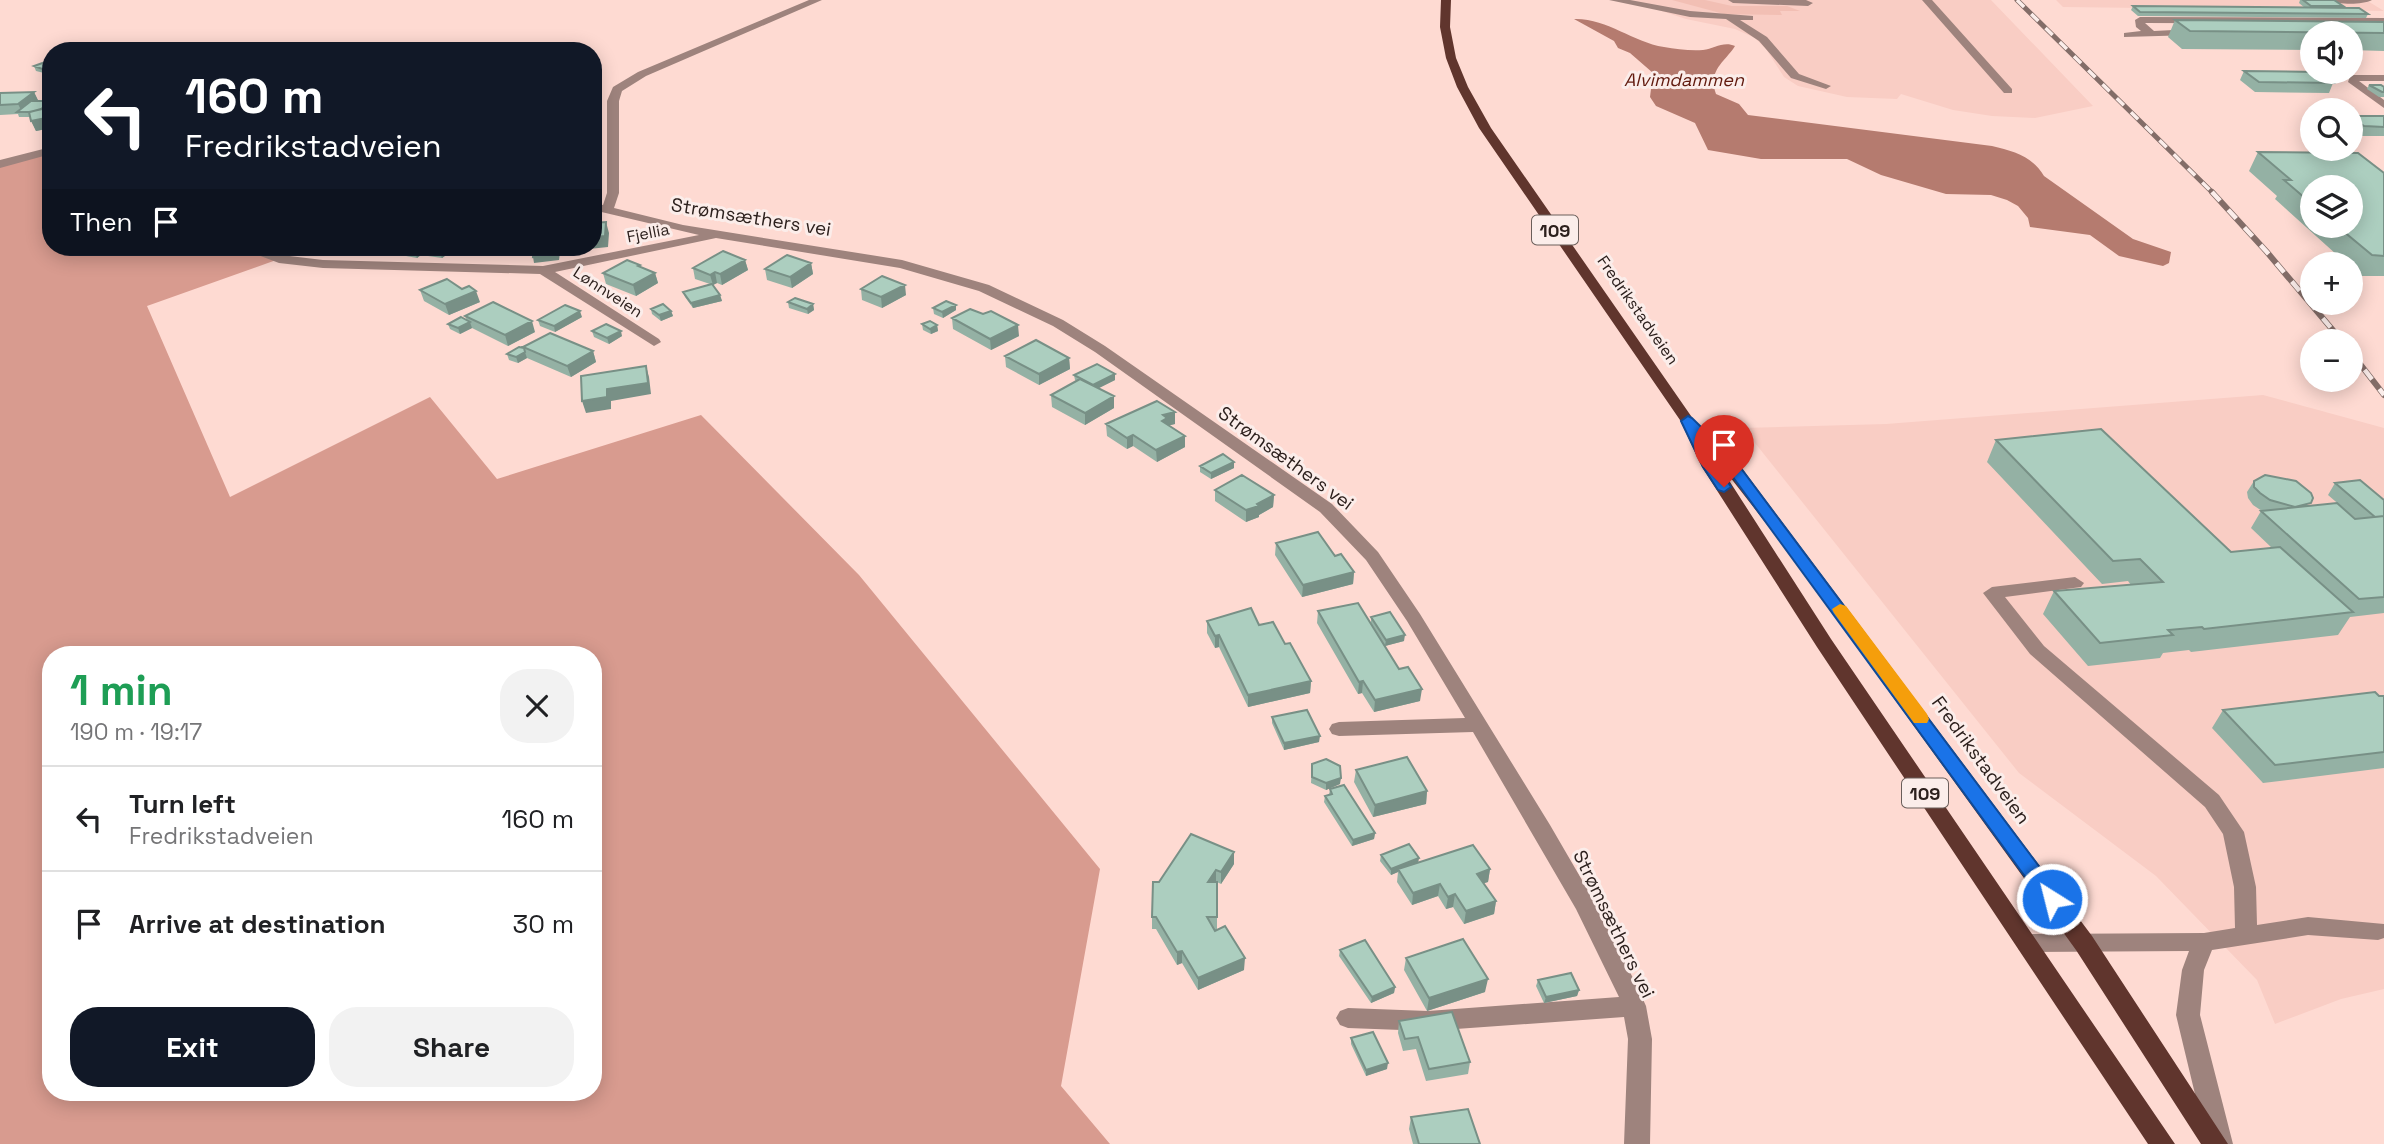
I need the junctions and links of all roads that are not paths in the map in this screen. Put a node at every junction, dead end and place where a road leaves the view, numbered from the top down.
1 (817, 0) edge
2 (1614, 0) edge
3 (1648, 0) edge
4 (1733, 0) edge
5 (1927, 0) edge
6 (2334, 0) edge
7 (1447, 1) edge
8 (2370, 2) edge
9 (1808, 3) dead end
10 (1690, 14) junction
11 (1730, 18) junction
12 (1749, 18) dead end
13 (2384, 21) edge
14 (2151, 33) junction
15 (2202, 33) edge
16 (2128, 34) dead end
17 (2384, 78) edge
18 (1826, 86) dead end
19 (2008, 91) dead end
20 (2384, 105) edge
21 (42, 152) edge
22 (0, 164) edge
23 (602, 206) edge
24 (602, 208) edge
25 (717, 236) junction
26 (268, 256) edge
27 (543, 270) junction
28 (654, 342) dead end
29 (1688, 421) junction
30 (2075, 583) dead end
31 (1478, 725) junction
32 (1339, 729) dead end
33 (2378, 931) dead end
34 (2246, 933) junction
35 (2204, 942) junction
36 (2027, 943) junction
37 (2084, 943) junction
38 (1634, 1006) junction
39 (1348, 1018) dead end
40 (1637, 1144) edge
41 (2162, 1144) edge
42 (2218, 1144) edge

1 - 23 street
2 - 10 street
3 - 10 street
4 - 9 street
5 - 19 street
6 - 8 street
7 - 29 main road, Fredrikstadveien / 109
10 - 11 street
11 - 12 street
11 - 18 street
13 - 14 street
14 - 15 street
14 - 16 street
17 - 20 street
21 - 22 street
24 - 25 street, Strømsæthers vei
25 - 27 street, Fjellia
25 - 31 street, Strømsæthers vei
26 - 27 street, Fjellia
27 - 28 street, Lønnveien
29 - 36 main road, Fredrikstadveien / 109
29 - 37 main road, Fredrikstadveien / 109
30 - 34 street
31 - 32 street
31 - 38 street, Strømsæthers vei
33 - 34 street
34 - 35 street
35 - 37 street
35 - 42 street
36 - 37 street
36 - 41 main road, Fredrikstadveien / 109
37 - 42 main road, Fredrikstadveien / 109
38 - 39 street
38 - 40 street, Strømsæthers vei

